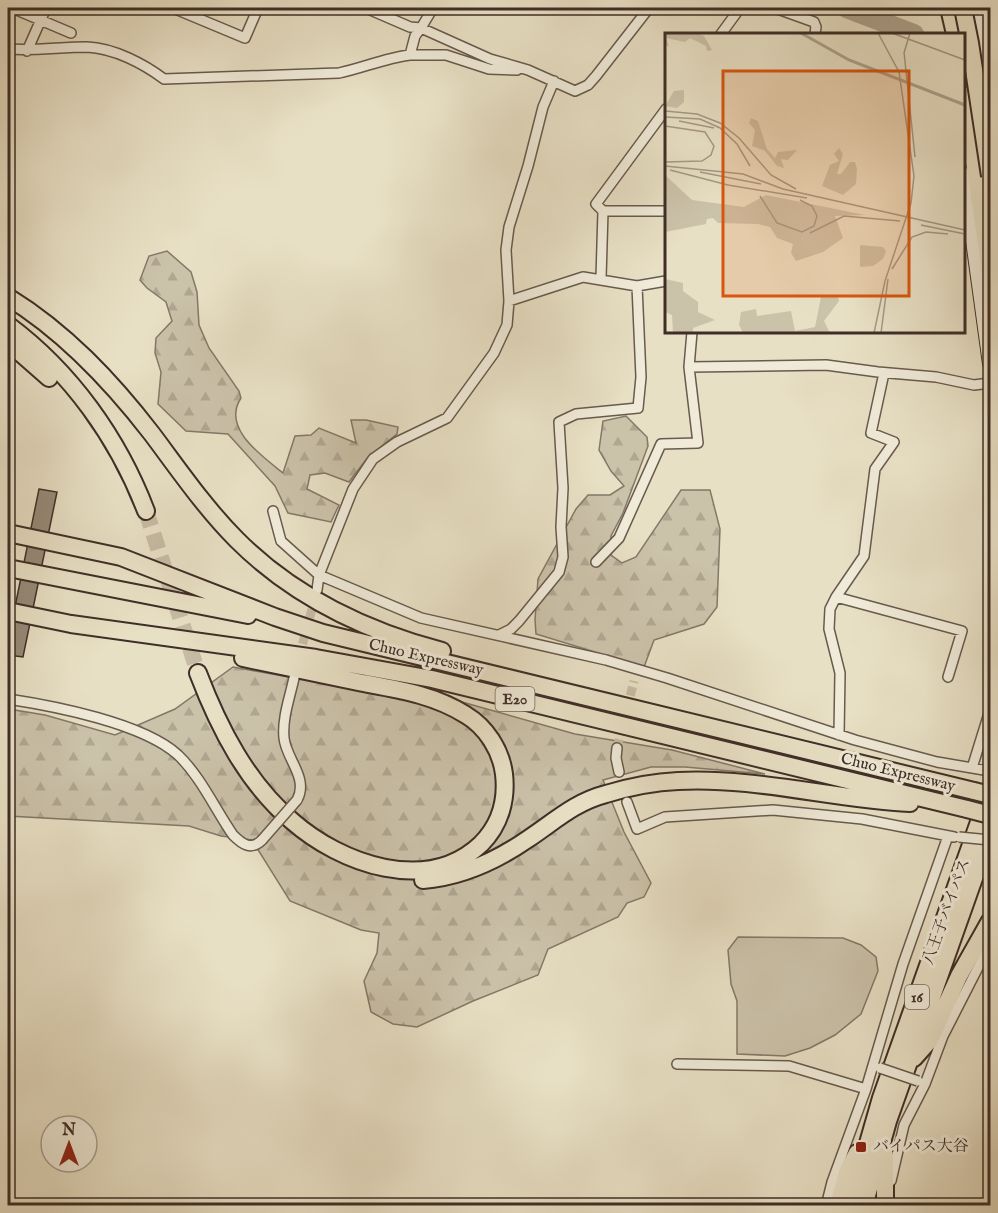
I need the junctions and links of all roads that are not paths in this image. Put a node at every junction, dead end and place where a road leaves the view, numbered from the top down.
1 (12, 8) edge
2 (46, 8) edge
3 (173, 8) edge
4 (258, 8) edge
5 (366, 8) edge
6 (433, 8) edge
7 (649, 8) edge
8 (740, 8) edge
9 (775, 8) edge
10 (949, 8) edge
11 (963, 8) edge
12 (976, 8) edge
13 (40, 20) junction
14 (422, 28) junction
15 (954, 29) edge
16 (71, 33) dead end
17 (722, 33) edge
18 (815, 33) edge
19 (984, 33) edge
20 (8, 50) edge
21 (27, 51) junction
22 (410, 55) junction
23 (528, 70) junction
24 (554, 81) junction
25 (990, 95) edge
26 (965, 98) edge
27 (965, 105) edge
28 (665, 109) edge
29 (990, 176) edge
30 (965, 189) edge
31 (603, 211) junction
32 (665, 211) edge
33 (990, 270) edge
34 (601, 278) junction
35 (665, 281) edge
36 (637, 286) junction
37 (8, 297) edge
38 (509, 301) junction
39 (8, 325) edge
40 (692, 333) edge
41 (8, 342) edge
42 (990, 364) edge
43 (690, 367) junction
44 (884, 373) junction
45 (990, 383) edge
46 (273, 511) dead end
47 (8, 533) edge
48 (596, 562) dead end
49 (8, 568) edge
50 (319, 575) junction
51 (317, 590) tunnel mouth
52 (836, 597) junction
53 (8, 611) edge
54 (71, 624) junction
55 (295, 624) junction
56 (499, 635) junction
57 (638, 670) junction
58 (948, 677) dead end
59 (294, 678) dead end
60 (634, 681) tunnel mouth
61 (8, 699) edge
62 (990, 710) edge
63 (694, 723) junction
64 (839, 735) junction
65 (617, 748) tunnel mouth
66 (981, 769) edge
67 (619, 772) dead end
68 (985, 792) edge
69 (627, 802) dead end
70 (960, 808) junction
71 (990, 815) edge
72 (990, 833) edge
73 (948, 836) junction
74 (990, 840) edge
75 (990, 921) edge
76 (990, 944) edge
77 (677, 1064) dead end
78 (908, 1064) junction
79 (877, 1066) junction
80 (922, 1082) junction
81 (866, 1089) junction
82 (888, 1121) junction
83 (871, 1129) junction
84 (837, 1184) junction
85 (884, 1204) edge
86 (826, 1206) edge
87 (838, 1206) edge
88 (850, 1206) edge
89 (864, 1206) edge

1 - 13 street
2 - 13 street
3 - 4 street
5 - 14 street
6 - 14 street
7 - 24 street
8 - 17 street
9 - 18 street
10 - 15 highway
11 - 29 highway, bridge
12 - 19 street
13 - 16 street
13 - 21 street
14 - 22 street
14 - 23 street
19 - 25 street
20 - 21 street
21 - 22 street
22 - 23 street
23 - 24 street
24 - 38 street
25 - 26 street
27 - 33 highway
28 - 31 street
30 - 42 street
31 - 32 street
31 - 34 street
34 - 36 street
34 - 38 street
35 - 36 street
36 - 56 street
37 - 63 highway
38 - 50 street
39 - 41 highway
40 - 43 street
43 - 44 street
43 - 48 street
44 - 45 street
44 - 52 street
46 - 50 street
47 - 55 highway, Chuo Expressway / E20
49 - 55 highway
50 - 51 street
50 - 56 street
52 - 58 street
52 - 64 street
53 - 54 highway, Chuo Expressway / E20
54 - 70 highway, Chuo Expressway / E20
54 - 70 highway
55 - 63 highway, Chuo Expressway / E20
56 - 57 street
57 - 60 street
57 - 64 street
59 - 61 street, bridge
62 - 66 street
63 - 68 highway, Chuo Expressway / E20
64 - 66 street
65 - 67 street
68 - 83 highway, 八王子バイパス / 16
69 - 73 street
70 - 71 highway, Chuo Expressway, bridge
72 - 78 highway, 八王子バイパス / 16
73 - 74 street, bridge
73 - 79 street
75 - 78 highway
76 - 80 street
77 - 81 street
78 - 82 highway, 八王子バイパス / 16
79 - 80 street, bridge
79 - 81 street
80 - 85 street
81 - 84 street
82 - 85 highway
82 - 89 highway, 八王子バイパス / 16
83 - 84 highway, 16
83 - 88 highway, 八王子バイパス / 16
84 - 86 street
84 - 87 highway, 16

